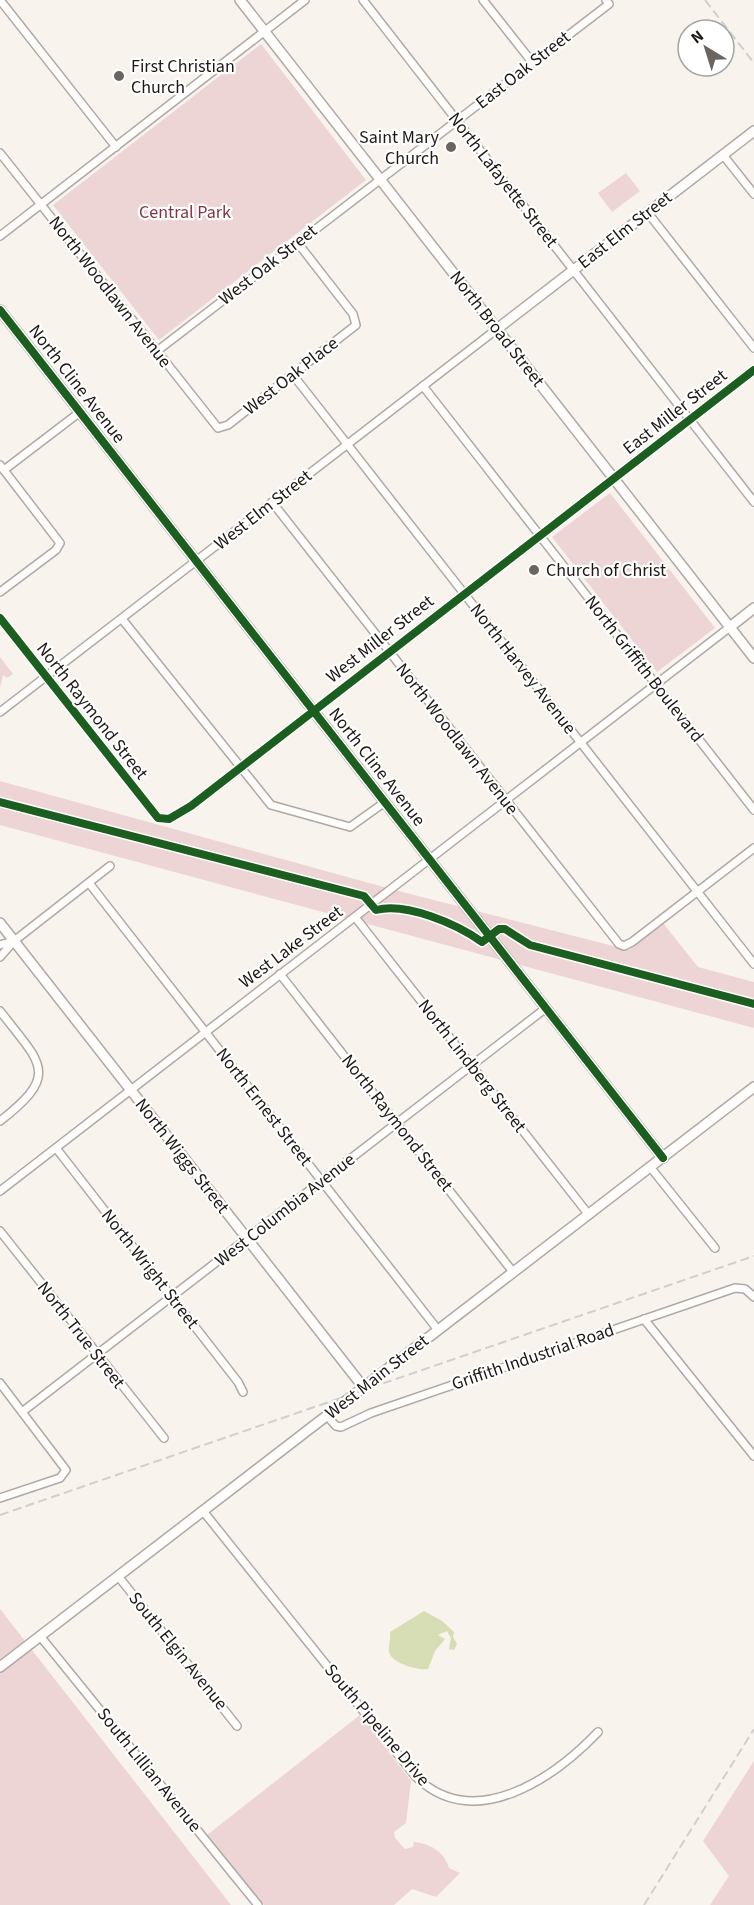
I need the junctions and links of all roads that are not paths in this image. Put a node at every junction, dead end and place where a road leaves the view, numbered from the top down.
1 (0, 0) edge
2 (240, 0) edge
3 (306, 0) edge
4 (363, 0) edge
5 (483, 0) edge
6 (607, 2) edge
7 (265, 32) junction
8 (532, 62) junction
9 (457, 122) junction
10 (754, 131) edge
11 (116, 147) junction
12 (0, 153) edge
13 (723, 155) junction
14 (381, 180) junction
15 (754, 194) edge
16 (41, 204) junction
17 (648, 213) junction
18 (0, 236) edge
19 (297, 242) junction
20 (573, 270) junction
21 (0, 310) edge
22 (497, 329) junction
23 (754, 348) edge
24 (157, 351) junction
25 (754, 370) edge
26 (293, 375) junction
27 (423, 386) junction
28 (80, 412) junction
29 (690, 419) junction
30 (222, 428) joint
31 (347, 445) junction
32 (2, 467) edge
33 (614, 478) junction
34 (272, 502) junction
35 (754, 502) edge
36 (539, 536) junction
37 (197, 561) junction
38 (0, 592) edge
39 (464, 594) junction
40 (754, 608) edge
41 (0, 618) edge
42 (122, 619) junction
43 (730, 627) junction
44 (388, 652) junction
45 (754, 658) edge
46 (46, 676) junction
47 (656, 684) junction
48 (313, 710) junction
49 (0, 712) edge
50 (580, 743) junction
51 (240, 768) junction
52 (505, 801) junction
53 (385, 802) junction
54 (754, 810) edge
55 (164, 819) joint
56 (754, 848) edge
57 (430, 859) junction
58 (110, 866) dead end
59 (89, 883) junction
60 (697, 891) junction
61 (355, 918) junction
62 (0, 923) edge
63 (14, 941) junction
64 (0, 945) edge
65 (0, 957) edge
66 (754, 964) edge
67 (280, 974) junction
68 (546, 1008) junction
69 (0, 1011) edge
70 (206, 1032) junction
71 (472, 1066) junction
72 (754, 1087) edge
73 (131, 1090) junction
74 (0, 1121) edge
75 (397, 1124) junction
76 (56, 1148) junction
77 (663, 1158) junction
78 (651, 1168) junction
79 (322, 1181) junction
80 (0, 1191) edge
81 (589, 1215) junction
82 (0, 1231) edge
83 (247, 1239) junction
84 (715, 1248) dead end
85 (513, 1272) junction
86 (172, 1297) junction
87 (754, 1297) edge
88 (644, 1319) junction
89 (438, 1330) junction
90 (97, 1355) junction
91 (0, 1383) edge
92 (364, 1388) junction
93 (243, 1392) dead end
94 (22, 1412) junction
95 (327, 1416) junction
96 (164, 1438) dead end
97 (754, 1456) edge
98 (0, 1498) edge
99 (203, 1511) junction
100 (118, 1576) junction
101 (40, 1636) junction
102 (0, 1667) edge
103 (237, 1726) dead end
104 (598, 1732) dead end
105 (258, 1905) edge

1 - 11 street
2 - 7 street, North Broad Street
3 - 7 street
4 - 9 street, North Lafayette Street
5 - 8 street
6 - 8 street, East Oak Street
7 - 11 street
7 - 14 street, North Broad Street
8 - 9 street, East Oak Street
9 - 14 street, East Oak Street
9 - 20 street, North Lafayette Street
10 - 13 street, East Elm Street
11 - 16 street
12 - 16 street, North Woodlawn Avenue
13 - 15 street
13 - 17 street, East Elm Street
14 - 19 street, West Oak Street
14 - 22 street, North Broad Street
16 - 18 street
16 - 24 street, North Woodlawn Avenue
17 - 20 street, East Elm Street
17 - 23 street
19 - 24 street, West Oak Street
19 - 26 street, West Oak Place
20 - 22 street, East Elm Street
20 - 29 street, North Lafayette Street
21 - 28 street, North Cline Avenue
22 - 27 street, West Elm Street
22 - 33 street, North Broad Street
24 - 30 street, North Woodlawn Avenue
25 - 29 street, East Miller Street
26 - 30 street, West Oak Place
26 - 31 street, North Harvey Avenue
27 - 31 street, West Elm Street
27 - 36 street, North Griffith Boulevard
28 - 32 street
28 - 37 street, North Cline Avenue
29 - 33 street, East Miller Street
29 - 35 street, North Lafayette Street
31 - 34 street, West Elm Street
31 - 39 street, North Harvey Avenue
32 - 38 street
33 - 36 street, West Miller Street
33 - 43 street, North Broad Street
34 - 37 street, West Elm Street
34 - 44 street, North Woodlawn Avenue
36 - 39 street, West Miller Street
36 - 47 street, North Griffith Boulevard
37 - 42 street, West Elm Street
37 - 48 street, North Cline Avenue
39 - 44 street, West Miller Street
39 - 50 street, North Harvey Avenue
40 - 43 street
41 - 46 street, North Raymond Street
42 - 46 street, West Elm Street
42 - 51 street
43 - 45 street, North Broad Street
43 - 47 street, West Lake Street
44 - 48 street, West Miller Street
44 - 52 street, North Woodlawn Avenue
46 - 49 street, West Elm Street
46 - 55 street, North Raymond Street
47 - 50 street, West Lake Street
47 - 54 street, North Griffith Boulevard
48 - 51 street, West Miller Street
48 - 53 street, North Cline Avenue
50 - 52 street, West Lake Street
50 - 60 street, North Harvey Avenue
51 - 53 street
51 - 55 street, West Miller Street
52 - 57 street, West Lake Street
52 - 60 street, North Woodlawn Avenue
53 - 57 street, North Cline Avenue
56 - 60 street
57 - 61 street, West Lake Street
57 - 68 street, North Cline Avenue
58 - 59 street
59 - 63 street
59 - 70 street, North Ernest Street
60 - 66 street, North Harvey Avenue
61 - 67 street, West Lake Street
61 - 71 street, North Lindberg Street
62 - 63 street, North Wiggs Street
63 - 64 street
63 - 65 street
63 - 73 street, North Wiggs Street
67 - 70 street, West Lake Street
67 - 75 street, North Raymond Street
68 - 71 street, West Columbia Avenue
68 - 77 street, North Cline Avenue
69 - 74 street
70 - 73 street, West Lake Street
70 - 79 street, North Ernest Street
71 - 75 street, West Columbia Avenue
71 - 81 street, North Lindberg Street
72 - 77 street, West Main Street
73 - 76 street, West Lake Street
73 - 83 street, North Wiggs Street
75 - 79 street, West Columbia Avenue
75 - 85 street, North Raymond Street
76 - 80 street, West Lake Street
76 - 86 street, North Wright Street
77 - 78 street, West Main Street
78 - 81 street, West Main Street
78 - 84 street
79 - 83 street, West Columbia Avenue
79 - 89 street, North Ernest Street
81 - 85 street, West Main Street
82 - 90 street, North True Street
83 - 86 street, West Columbia Avenue
83 - 92 street, North Wiggs Street
85 - 89 street, West Main Street
86 - 90 street, West Columbia Avenue
86 - 93 street, North Wright Street
87 - 88 street, Griffith Industrial Road
88 - 95 street, Griffith Industrial Road
88 - 97 street
89 - 92 street, West Main Street
90 - 94 street, West Columbia Avenue
90 - 96 street, North True Street
91 - 94 street
92 - 95 street, West Main Street
94 - 98 street
95 - 99 street, West Main Street
99 - 100 street, West Main Street
99 - 104 street, South Pipeline Drive
100 - 101 street, West Main Street
100 - 103 street, South Elgin Avenue
101 - 102 street, West Main Street
101 - 105 street, South Lillian Avenue

